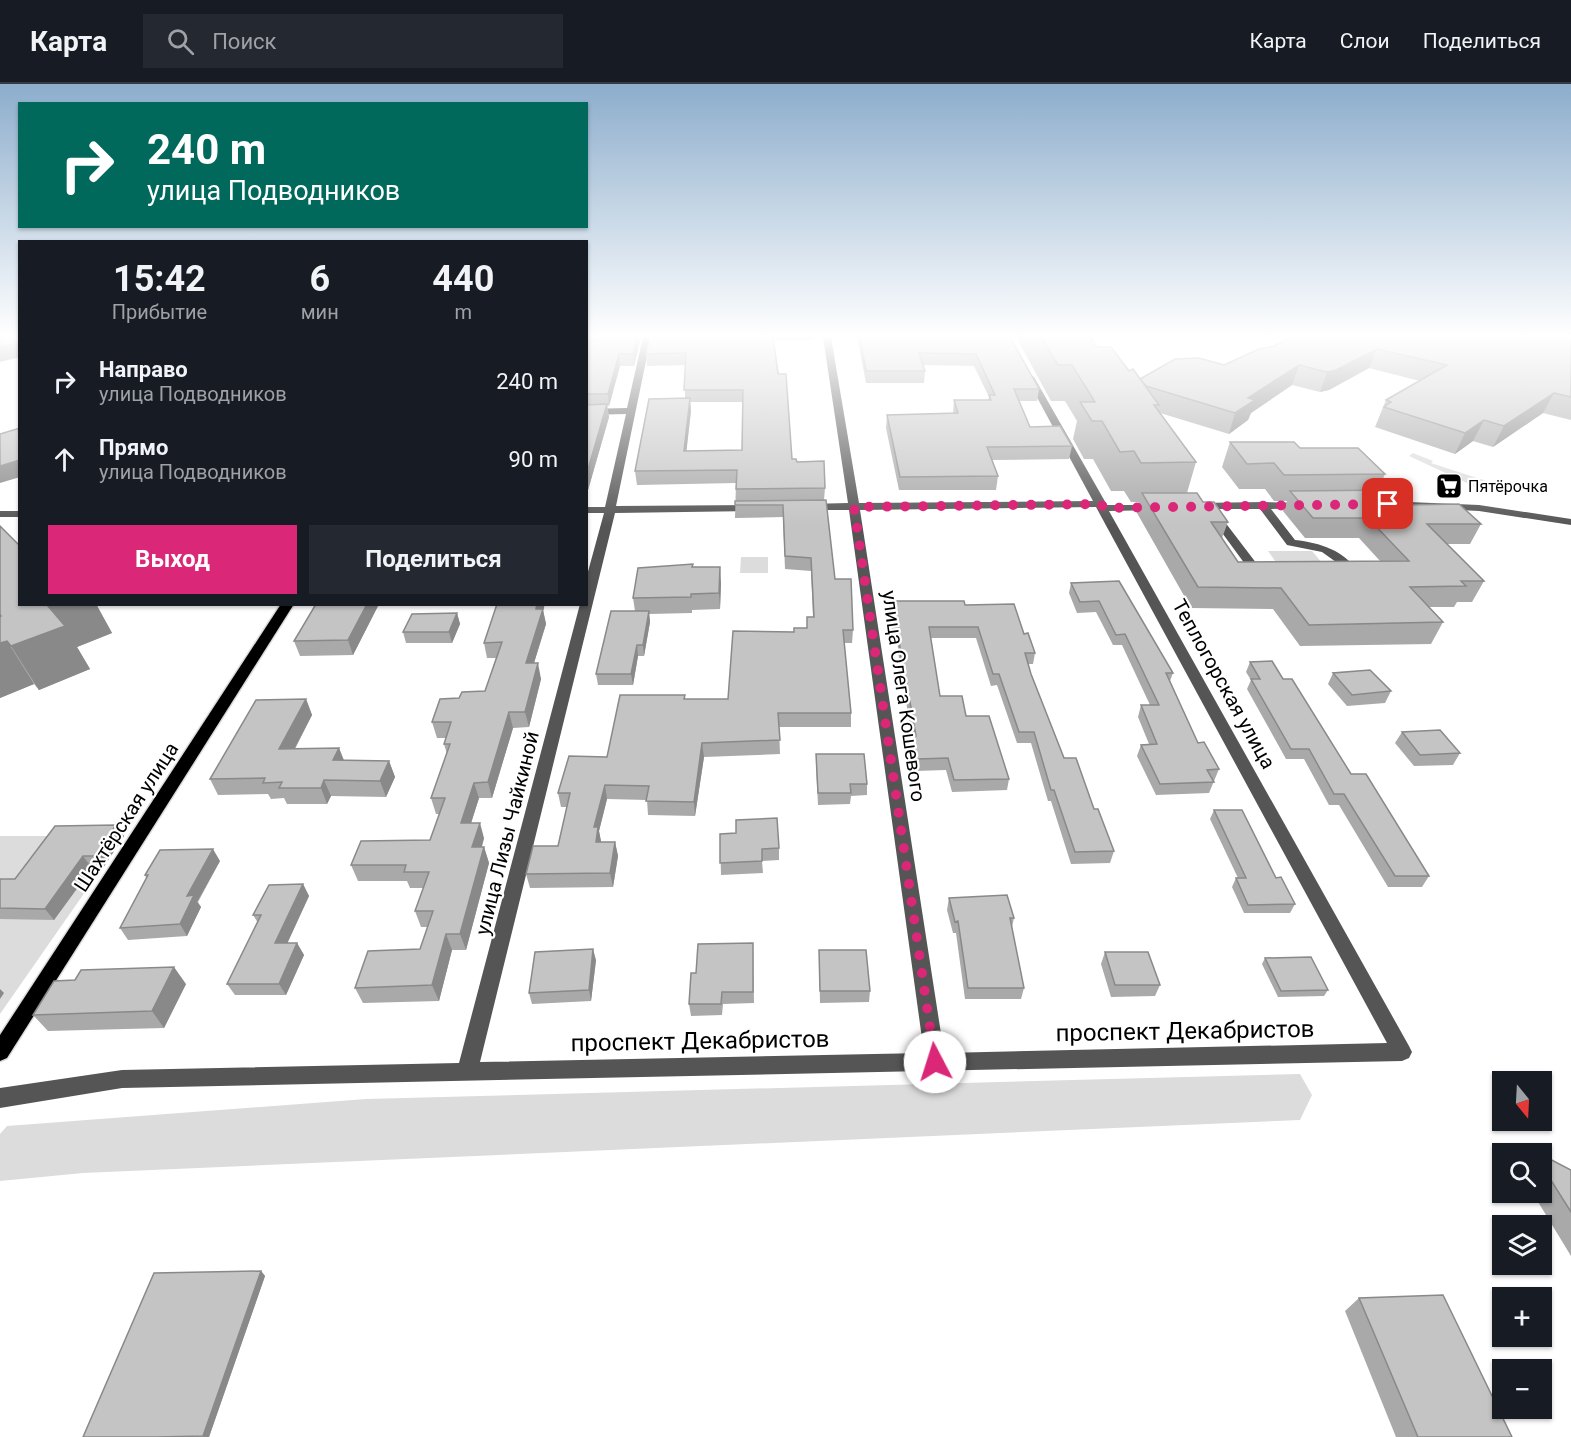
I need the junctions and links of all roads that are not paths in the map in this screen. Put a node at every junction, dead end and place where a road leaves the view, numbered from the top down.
1 (633, 400) edge
2 (837, 400) edge
3 (1044, 400) edge
4 (631, 411) junction
5 (588, 412) edge
6 (1320, 504) edge
7 (1377, 504) edge
8 (1263, 505) junction
9 (1103, 506) junction
10 (1206, 506) junction
11 (798, 507) edge
12 (854, 507) junction
13 (764, 508) edge
14 (588, 510) edge
15 (610, 510) junction
16 (0, 514) edge
17 (18, 514) edge
18 (1571, 522) edge
19 (1278, 572) edge
20 (1332, 572) edge
21 (588, 596) edge
22 (287, 606) edge
23 (585, 606) edge
24 (0, 1052) edge
25 (1401, 1052) joint
26 (935, 1062) junction
27 (467, 1072) junction
28 (0, 1098) edge

1 - 4 street, улица Лизы Чайкиной
2 - 12 street, улица Олега Кошевого
3 - 9 street, Теплогорская улица
4 - 5 street
4 - 15 street, улица Лизы Чайкиной
6 - 8 street
7 - 18 street
8 - 10 street
8 - 20 street
9 - 10 street
9 - 12 street
9 - 25 street, Теплогорская улица
10 - 19 street
11 - 12 street
12 - 26 street, улица Олега Кошевого
13 - 15 street
14 - 15 street
15 - 21 street, улица Лизы Чайкиной
16 - 17 street
22 - 24 main road, Шахтёрская улица
23 - 27 street, улица Лизы Чайкиной
25 - 26 street, проспект Декабристов
26 - 27 street, проспект Декабристов
27 - 28 street, проспект Декабристов

